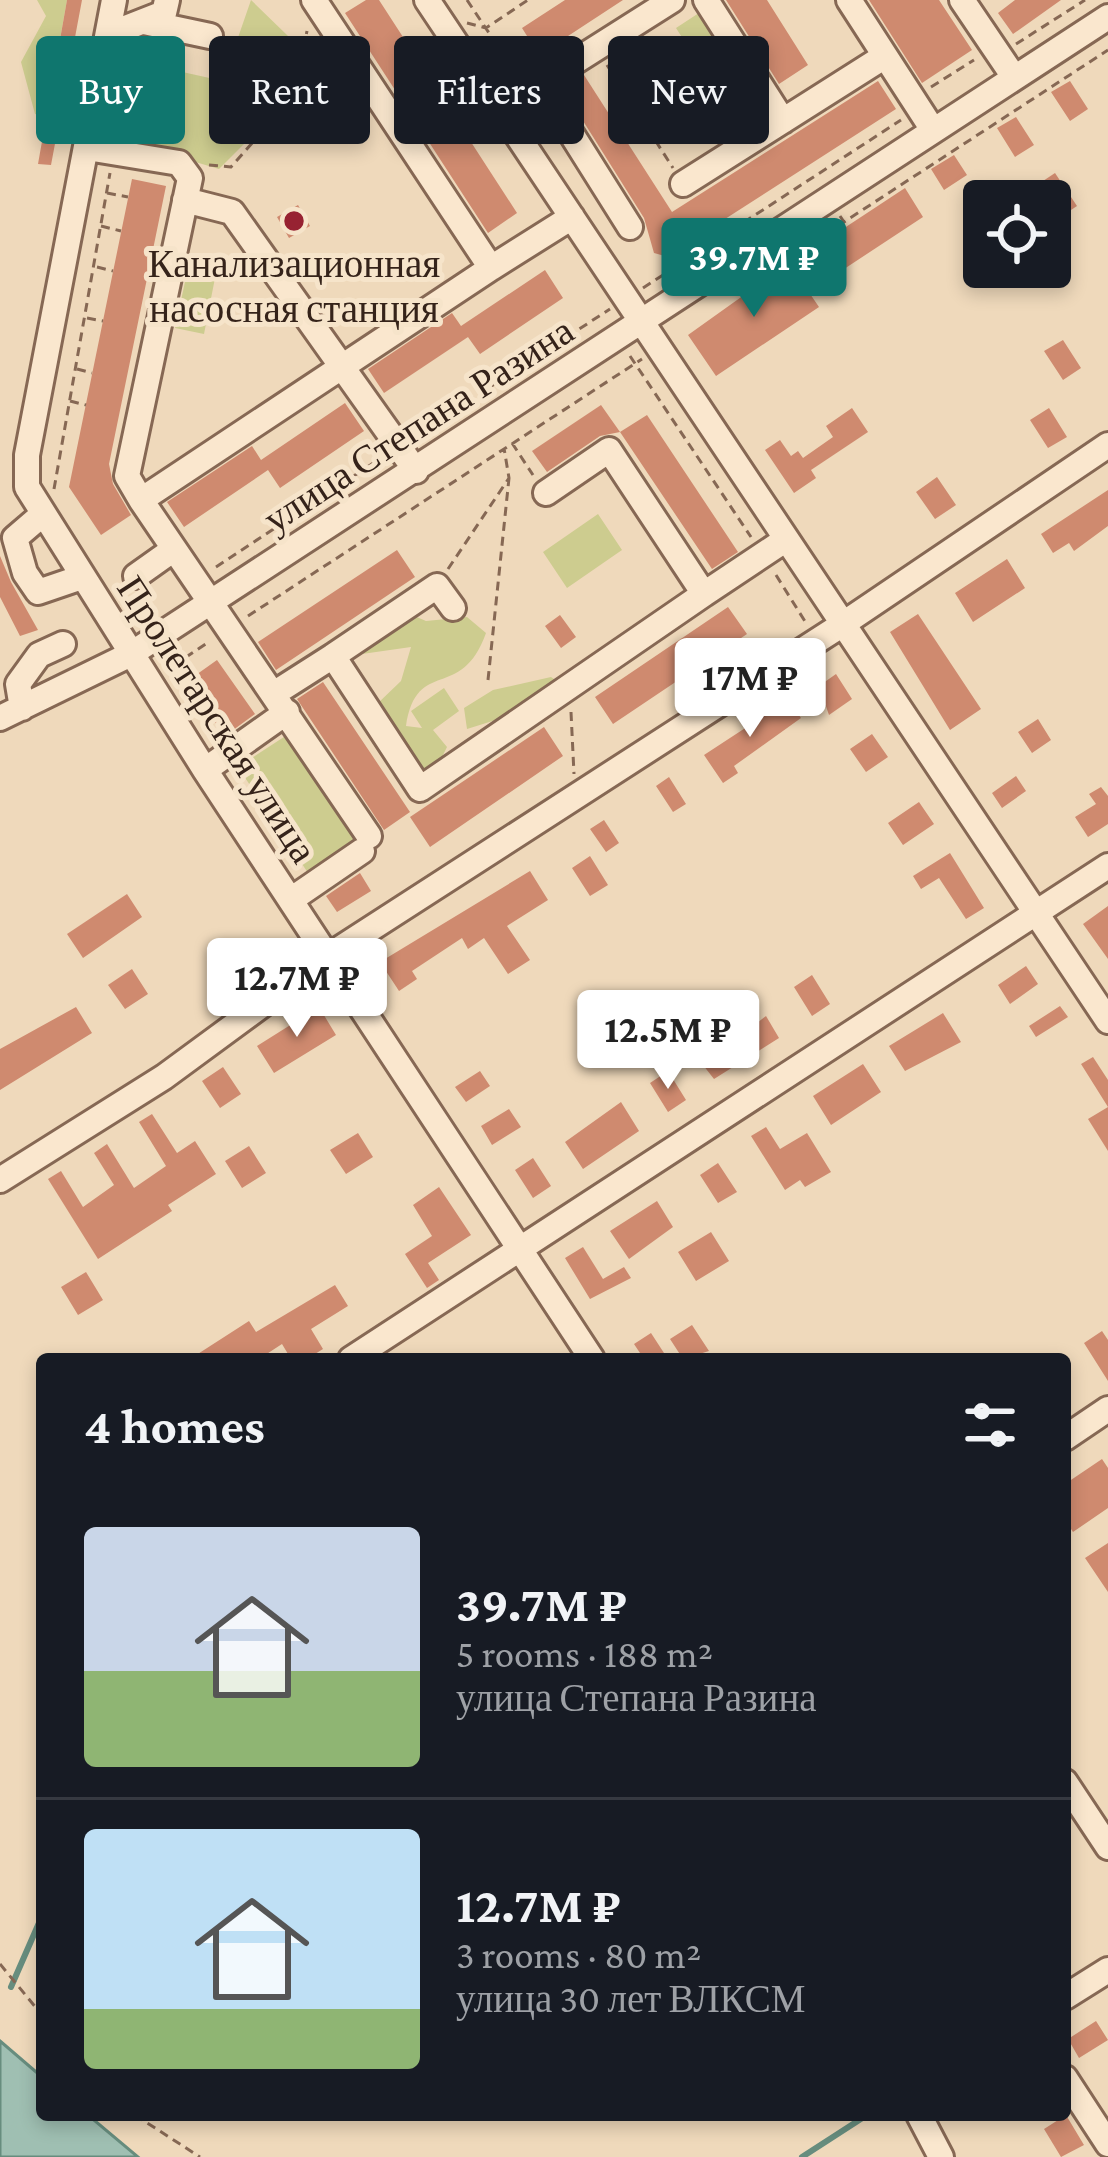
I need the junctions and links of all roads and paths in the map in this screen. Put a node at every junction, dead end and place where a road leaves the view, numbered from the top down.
1 (114, 0) edge
2 (314, 0) edge
3 (428, 0) edge
4 (467, 0) edge
5 (528, 0) edge
6 (672, 0) edge
7 (706, 0) edge
8 (849, 0) edge
9 (962, 0) edge
10 (159, 12) edge
11 (1108, 17) edge
12 (486, 28) junction
13 (108, 35) junction
14 (210, 36) dead end
15 (452, 36) edge
16 (492, 36) edge
17 (596, 48) junction
18 (1108, 50) edge
19 (584, 56) edge
20 (885, 56) junction
21 (1014, 77) junction
22 (783, 121) junction
23 (933, 130) junction
24 (523, 144) edge
25 (573, 144) edge
26 (87, 148) junction
27 (114, 150) junction
28 (179, 163) junction
29 (683, 184) joint
30 (107, 193) junction
31 (128, 197) dead end
32 (828, 199) junction
33 (185, 200) junction
34 (572, 217) junction
35 (100, 226) junction
36 (630, 227) dead end
37 (121, 231) dead end
38 (94, 266) junction
39 (491, 268) junction
40 (113, 271) dead end
41 (602, 314) dead end
42 (85, 317) junction
43 (103, 321) dead end
44 (641, 321) junction
45 (617, 337) junction
46 (659, 349) junction
47 (635, 364) junction
48 (343, 366) junction
49 (76, 368) junction
50 (92, 373) dead end
51 (70, 401) junction
52 (86, 405) dead end
53 (511, 442) junction
54 (1108, 445) edge
55 (504, 446) junction
56 (416, 471) junction
57 (509, 478) junction
58 (54, 490) dead end
59 (546, 494) joint
60 (141, 500) junction
61 (43, 514) junction
62 (785, 540) junction
63 (174, 549) junction
64 (763, 555) junction
65 (82, 577) junction
66 (127, 582) joint
67 (437, 586) junction
68 (704, 594) junction
69 (209, 603) junction
70 (453, 608) dead end
71 (840, 626) junction
72 (228, 630) junction
73 (818, 640) junction
74 (63, 644) dead end
75 (141, 647) junction
76 (333, 656) junction
77 (160, 675) junction
78 (488, 680) dead end
79 (570, 686) junction
80 (281, 703) junction
81 (11, 713) edge
82 (230, 753) junction
83 (205, 770) junction
84 (576, 796) junction
85 (1108, 866) edge
86 (292, 899) junction
87 (1039, 911) junction
88 (330, 955) junction
89 (1108, 1022) edge
90 (0, 1180) edge
91 (520, 1249) junction
92 (369, 1353) edge
93 (588, 1353) edge
94 (1108, 1409) edge
95 (1071, 1434) edge
96 (1071, 1791) edge
97 (1108, 1847) edge
98 (0, 1964) edge
99 (1108, 1970) edge
100 (1071, 1993) edge
101 (36, 2008) edge
102 (1071, 2087) edge
103 (144, 2121) edge
104 (920, 2121) edge
105 (1108, 2144) edge
106 (200, 2157) edge
107 (941, 2157) edge

1 - 13 street
2 - 28 path
2 - 39 street
3 - 15 street
4 - 12 path
5 - 12 path
6 - 17 street
7 - 22 street
8 - 20 street
9 - 21 street
10 - 13 street
10 - 14 street
10 - 27 path
11 - 21 street, улица Степана Разина
12 - 16 path
13 - 26 street
17 - 19 street
17 - 29 path
18 - 32 path
20 - 22 street
20 - 23 street
21 - 23 street, улица Степана Разина
22 - 29 street
23 - 32 street, улица Степана Разина
24 - 34 street
25 - 36 street
26 - 27 street
26 - 61 street, Пролетарская улица
27 - 28 street
27 - 30 path
28 - 33 street
30 - 31 path
30 - 35 path
32 - 44 street, улица Степана Разина
33 - 48 street
33 - 60 street
34 - 39 street
34 - 44 street
35 - 37 path
35 - 38 path
38 - 40 path
38 - 42 path
39 - 48 street
41 - 45 path
42 - 43 path
42 - 49 path
44 - 45 street, улица Степана Разина
44 - 46 street
45 - 47 path
45 - 56 street, улица Степана Разина
46 - 47 path
46 - 62 street
47 - 53 path
47 - 64 path
48 - 56 street
48 - 60 street
49 - 50 path
49 - 51 path
51 - 52 path
51 - 58 path
53 - 55 path
53 - 59 path
54 - 71 street
55 - 57 path
55 - 72 path
56 - 69 street, улица Степана Разина
57 - 67 path
57 - 78 path
59 - 68 street
60 - 63 street
61 - 65 street, Пролетарская улица
61 - 65 street
62 - 64 street
62 - 71 street
63 - 66 street
63 - 69 street
64 - 68 street
64 - 73 path
65 - 75 street, Пролетарская улица
66 - 75 path
67 - 70 street
67 - 76 street
68 - 79 street
69 - 72 street
69 - 75 street, улица Степана Разина
71 - 73 street
71 - 87 street
72 - 77 path
72 - 80 street
73 - 84 street
74 - 81 street
75 - 77 street, Пролетарская улица
75 - 77 path
75 - 81 street, улица Степана Разина
76 - 79 street
76 - 80 street
77 - 82 path
77 - 83 street, Пролетарская улица
79 - 84 path
80 - 82 street
80 - 86 street
82 - 83 street
83 - 86 street, Пролетарская улица
84 - 88 street
85 - 87 street
86 - 88 street, Пролетарская улица
87 - 89 street
87 - 91 street
88 - 90 street
88 - 91 street, Пролетарская улица
91 - 92 street
91 - 93 street, Пролетарская улица
94 - 95 street
96 - 97 street
98 - 101 path
99 - 100 street
102 - 105 street
103 - 106 path
104 - 107 street

